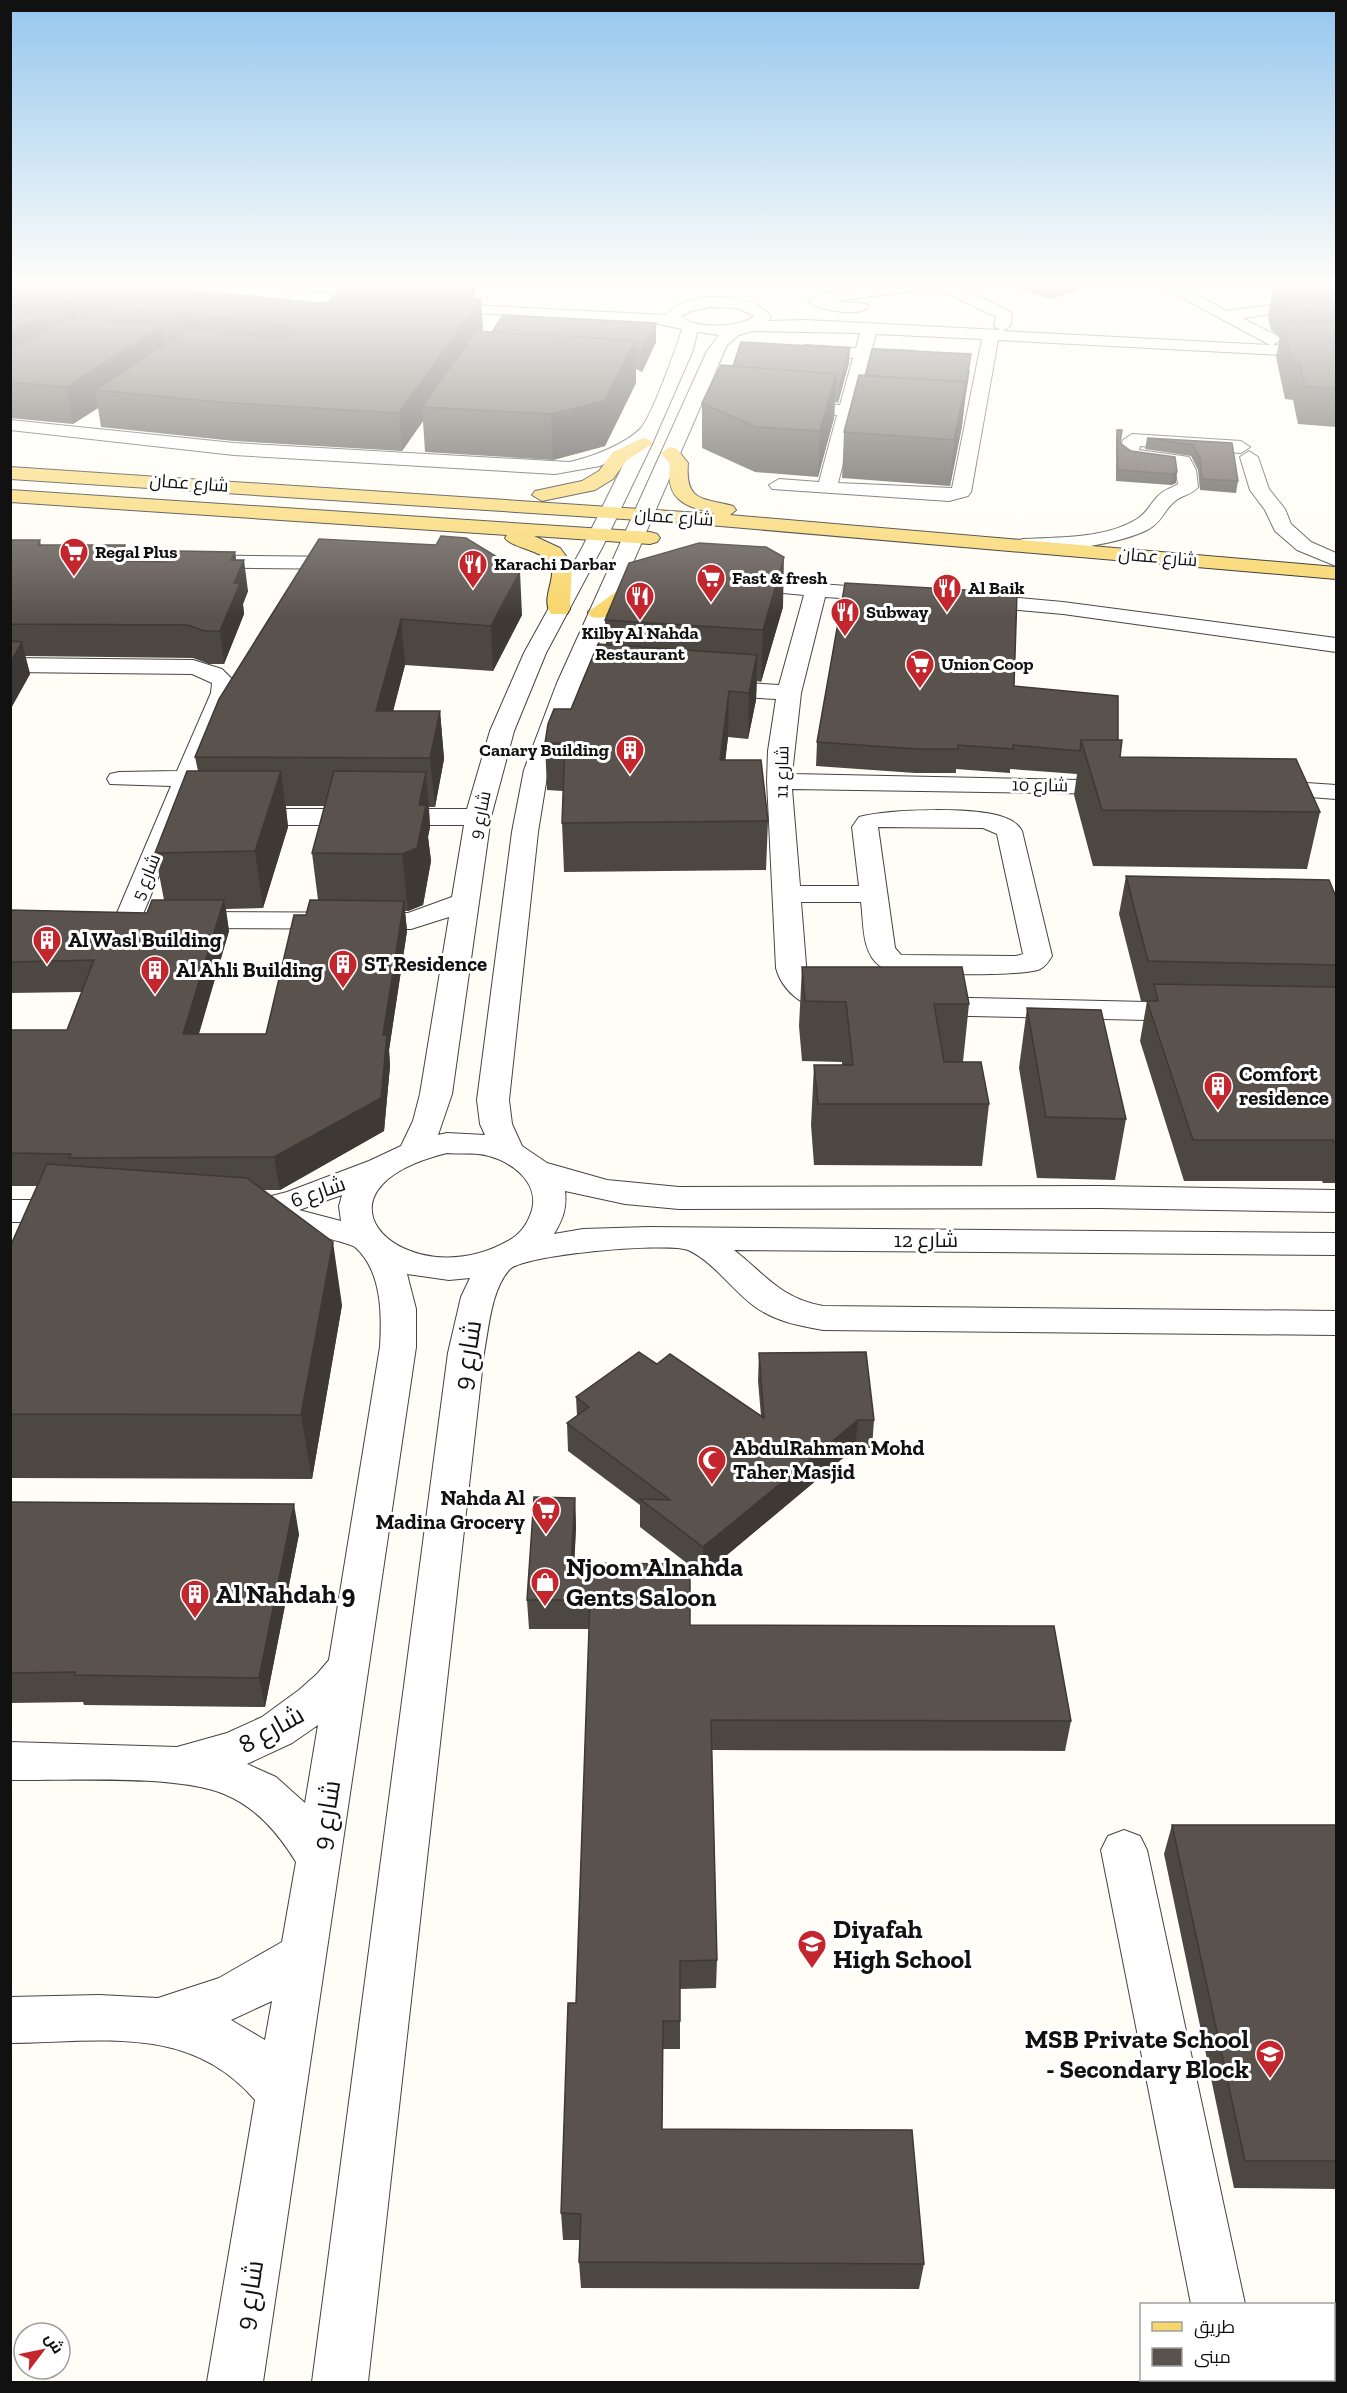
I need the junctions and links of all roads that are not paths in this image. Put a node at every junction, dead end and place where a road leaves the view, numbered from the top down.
1 (665, 394) edge
2 (696, 394) edge
3 (851, 394) edge
4 (980, 394) edge
5 (770, 402) edge
6 (848, 406) junction
7 (912, 410) edge
8 (953, 412) edge
9 (976, 414) junction
10 (95, 420) edge
11 (10, 425) edge
12 (76, 433) junction
13 (645, 438) junction
14 (421, 441) dead end
15 (670, 453) junction
16 (408, 460) junction
17 (1250, 471) junction
18 (1233, 472) edge
19 (10, 473) edge
20 (779, 485) edge
21 (826, 488) junction
22 (10, 496) edge
23 (388, 496) junction
24 (262, 512) junction
25 (606, 518) junction
26 (640, 520) junction
27 (430, 524) junction
28 (840, 529) junction
29 (672, 539) dead end
30 (961, 539) junction
31 (1023, 545) junction
32 (10, 559) edge
33 (660, 559) edge
34 (1336, 560) edge
35 (364, 564) edge
36 (1336, 573) edge
37 (732, 583) edge
38 (816, 590) junction
39 (911, 596) edge
40 (946, 598) edge
41 (559, 609) junction
42 (599, 612) junction
43 (1336, 645) edge
44 (10, 665) edge
45 (686, 686) edge
46 (789, 693) junction
47 (779, 781) junction
48 (1144, 786) edge
49 (116, 787) dead end
50 (1245, 788) edge
51 (1336, 792) edge
52 (189, 804) junction
53 (478, 817) junction
54 (786, 886) junction
55 (873, 887) junction
56 (464, 902) junction
57 (411, 921) junction
58 (457, 946) junction
59 (869, 1004) edge
60 (902, 1005) edge
61 (1219, 1013) edge
62 (415, 1150) junction
63 (510, 1152) junction
64 (380, 1168) junction
65 (538, 1171) junction
66 (1336, 1201) edge
67 (10, 1211) edge
68 (104, 1211) edge
69 (694, 1238) junction
70 (370, 1244) junction
71 (1336, 1244) edge
72 (506, 1256) junction
73 (1336, 1323) edge
74 (348, 1667) junction
75 (10, 1761) edge
76 (177, 1764) junction
77 (1124, 1850) dead end
78 (319, 1859) junction
79 (304, 1954) junction
80 (10, 2020) edge
81 (160, 2020) junction
82 (282, 2093) junction
83 (1218, 2303) edge
84 (235, 2382) edge
85 (340, 2382) edge

1 - 13 street, شارع 9
2 - 15 street
3 - 6 street
4 - 9 street
5 - 6 street
6 - 7 street
6 - 21 street
8 - 9 street
9 - 21 street
10 - 12 street
11 - 12 street
12 - 16 street
13 - 16 street
13 - 23 main road
13 - 25 street, شارع 9
14 - 16 street
15 - 26 street
15 - 28 main road
17 - 18 street
17 - 31 street
17 - 34 street
19 - 23 main road, شارع عمان
20 - 21 street
22 - 24 main road, شارع عمان
23 - 25 main road, شارع عمان
24 - 25 main road
24 - 27 main road, شارع عمان
25 - 26 main road, شارع عمان
25 - 27 main road, شارع عمان
25 - 41 street, شارع 9
26 - 28 main road, شارع عمان
26 - 29 main road, شارع عمان
26 - 30 main road
26 - 42 street
27 - 41 main road
28 - 30 main road, شارع عمان
30 - 31 main road, شارع عمان
31 - 36 main road, شارع عمان
32 - 35 street
33 - 42 main road
37 - 38 street
38 - 39 street
38 - 46 street, شارع 11
40 - 43 street
41 - 53 street, شارع 9
42 - 63 street
44 - 52 street, شارع 5
45 - 46 street
46 - 47 street, شارع 11
47 - 48 street, شارع 10
47 - 54 street, شارع 11
49 - 52 street
50 - 51 street
52 - 53 street
52 - 57 street, شارع 5
53 - 56 street, شارع 9
54 - 55 street
54 - 59 street, شارع 11
55 - 55 street
56 - 57 street
56 - 58 street, شارع 9
57 - 58 street
58 - 62 street, شارع 9
60 - 61 street
62 - 63 street
62 - 64 street
63 - 65 street
64 - 70 street
64 - 70 street, شارع 6
65 - 66 street, شارع 12
65 - 72 street
67 - 68 street
69 - 71 street, شارع 12
69 - 72 street, شارع 12
69 - 73 street
70 - 72 street
70 - 74 street, شارع 9
72 - 85 street, شارع 9
74 - 76 street, شارع 8
74 - 78 street, شارع 9
75 - 76 street, شارع 8
76 - 78 street, شارع 8
77 - 83 street
78 - 79 street, شارع 9
79 - 81 street
79 - 82 street, شارع 9
80 - 81 street
81 - 82 street
82 - 84 street, شارع 9

